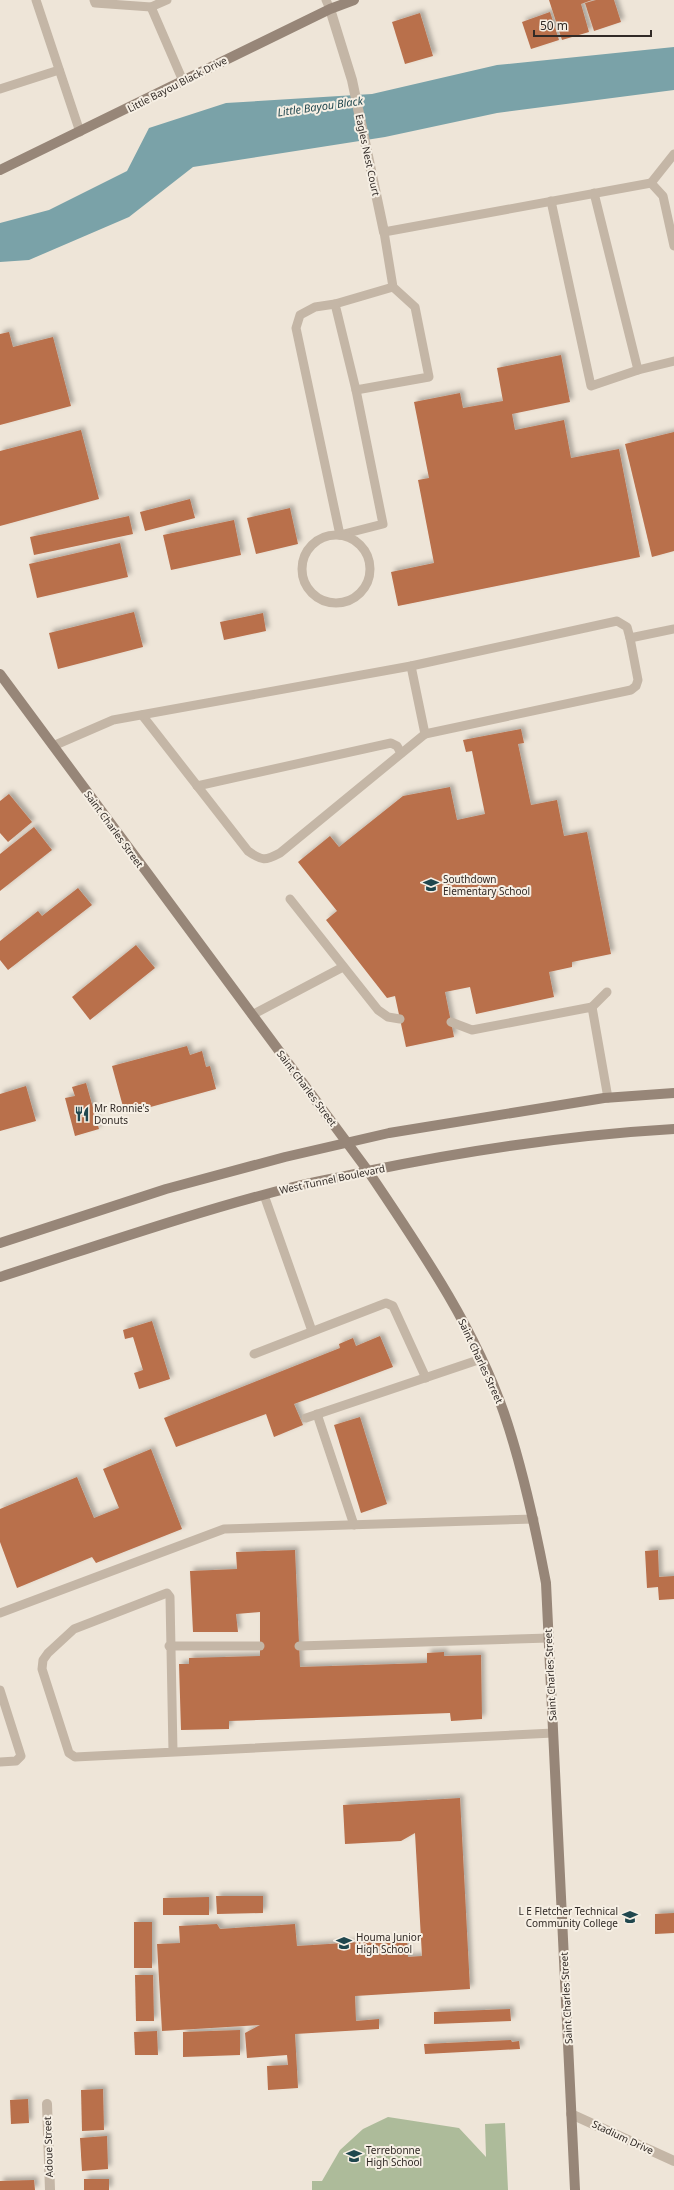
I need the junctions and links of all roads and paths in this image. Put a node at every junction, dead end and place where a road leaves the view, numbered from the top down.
1 (36, 0) edge
2 (94, 0) edge
3 (165, 0) edge
4 (354, 0) edge
5 (328, 5) edge
6 (151, 7) junction
7 (59, 70) junction
8 (183, 80) junction
9 (0, 89) edge
10 (80, 132) junction
11 (674, 154) edge
12 (0, 170) edge
13 (651, 183) junction
14 (594, 193) junction
15 (551, 201) junction
16 (384, 232) junction
17 (674, 246) edge
18 (393, 287) junction
19 (335, 304) junction
20 (674, 361) edge
21 (638, 370) junction
22 (356, 390) junction
23 (340, 535) junction
24 (674, 629) edge
25 (630, 638) junction
26 (411, 666) junction
27 (0, 674) edge
28 (142, 715) junction
29 (425, 734) junction
30 (53, 746) junction
31 (401, 753) junction
32 (197, 786) junction
33 (290, 899) dead end
34 (343, 967) junction
35 (607, 992) dead end
36 (592, 1007) junction
37 (252, 1014) junction
38 (400, 1019) dead end
39 (451, 1022) dead end
40 (674, 1093) edge
41 (608, 1098) junction
42 (674, 1129) edge
43 (348, 1143) junction
44 (368, 1171) junction
45 (264, 1195) junction
46 (0, 1242) edge
47 (0, 1277) edge
48 (312, 1332) junction
49 (254, 1354) dead end
50 (481, 1359) junction
51 (426, 1378) junction
52 (317, 1414) junction
53 (306, 1418) dead end
54 (534, 1519) junction
55 (354, 1525) junction
56 (0, 1613) edge
57 (549, 1638) junction
58 (169, 1646) junction
59 (260, 1646) dead end
60 (299, 1646) dead end
61 (0, 1690) edge
62 (553, 1733) junction
63 (173, 1752) junction
64 (0, 1762) edge
65 (47, 2104) dead end
66 (572, 2114) junction
67 (674, 2161) edge
68 (50, 2190) edge
69 (575, 2190) edge

1 - 7 lane
2 - 6 lane
3 - 6 lane
4 - 5 main road, Little Bayou Black Drive
5 - 8 main road, Little Bayou Black Drive
5 - 16 street, Eagles Nest Court
6 - 8 lane
7 - 9 lane
7 - 10 lane
8 - 10 main road, Little Bayou Black Drive
10 - 12 main road, Little Bayou Black Drive
11 - 13 lane
13 - 14 lane
13 - 17 lane
14 - 15 lane
14 - 21 lane
15 - 16 lane
15 - 21 lane
16 - 18 lane
18 - 19 lane
18 - 22 lane
19 - 22 lane
19 - 23 lane
20 - 21 lane
22 - 23 lane
23 - 23 lane
24 - 25 lane
25 - 26 lane
25 - 29 lane
26 - 28 lane
26 - 29 lane
27 - 30 main road, Saint Charles Street
28 - 30 lane
28 - 32 lane
29 - 31 lane
30 - 37 main road, Saint Charles Street
31 - 32 lane
31 - 32 lane
33 - 34 lane
34 - 37 lane
34 - 38 lane
35 - 36 lane
36 - 39 lane
36 - 41 lane
37 - 43 main road, Saint Charles Street
40 - 41 main road
41 - 43 main road
42 - 44 main road, West Tunnel Boulevard
43 - 44 main road, Saint Charles Street
43 - 46 main road
44 - 45 main road, West Tunnel Boulevard
44 - 50 main road, Saint Charles Street
45 - 47 main road, West Tunnel Boulevard
45 - 48 lane
48 - 49 lane
48 - 51 lane
50 - 51 lane
50 - 54 main road, Saint Charles Street
51 - 52 lane
52 - 53 lane
52 - 55 lane
54 - 55 lane
54 - 57 main road, Saint Charles Street
55 - 56 lane
57 - 60 lane
57 - 62 main road, Saint Charles Street
58 - 59 lane
58 - 63 lane
58 - 63 lane
61 - 64 lane
62 - 63 lane
62 - 66 main road, Saint Charles Street
65 - 68 street, Adoue Street
66 - 67 street, Stadium Drive
66 - 69 main road, Saint Charles Street

